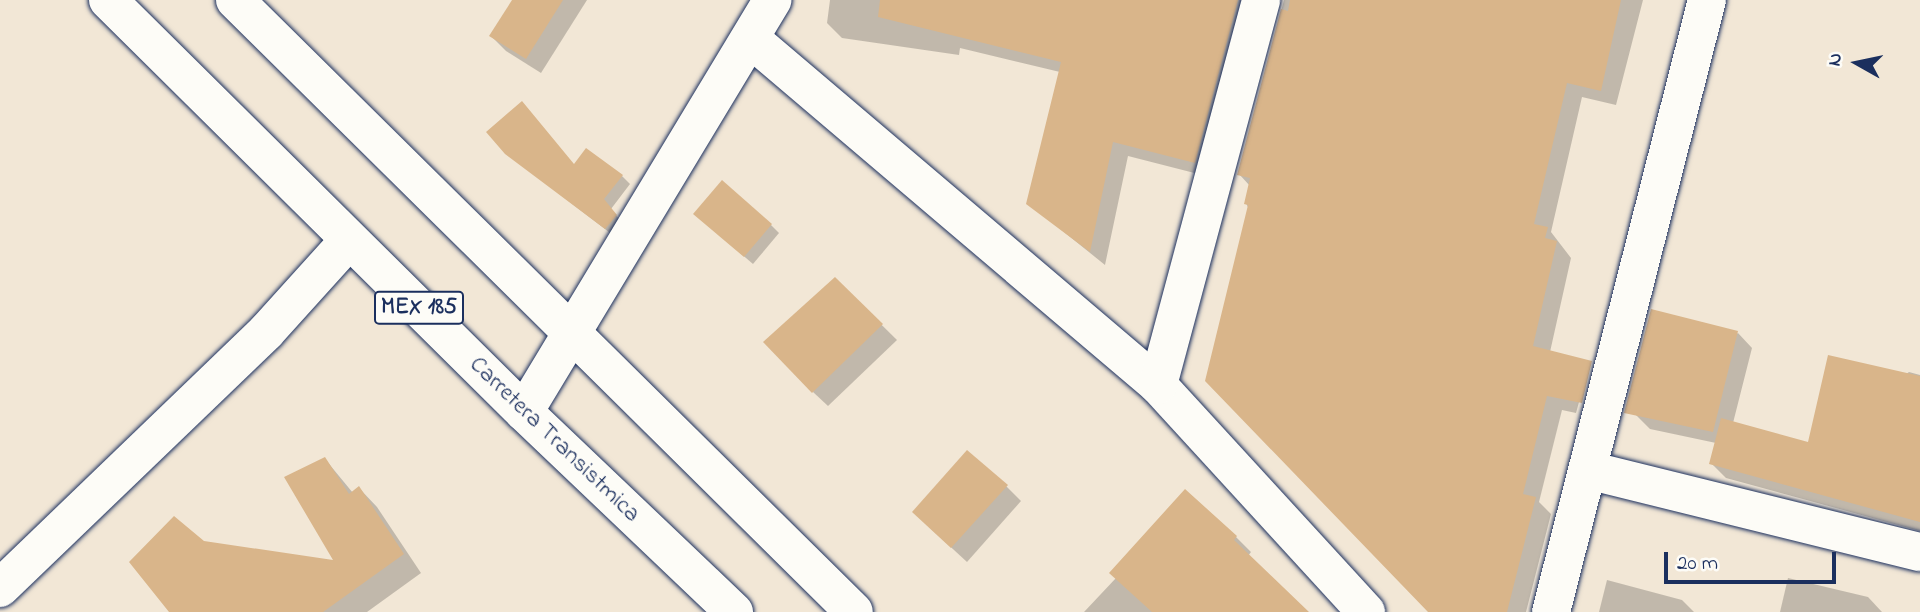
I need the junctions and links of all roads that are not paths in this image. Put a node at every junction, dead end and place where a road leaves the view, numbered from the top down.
1 (108, 0) edge
2 (235, 0) edge
3 (773, 0) edge
4 (1261, 0) edge
5 (1707, 0) edge
6 (751, 38) junction
7 (349, 240) junction
8 (571, 334) junction
9 (1158, 385) junction
10 (524, 412) junction
11 (1588, 470) junction
12 (1920, 552) edge
13 (0, 587) edge
14 (734, 612) edge
15 (854, 612) edge
16 (1366, 612) edge
17 (1551, 612) edge

1 - 7 street, Carretera Transistmica / MEX 185
2 - 8 street
3 - 6 street
4 - 9 street
5 - 11 street
6 - 8 street
6 - 9 street
7 - 10 street, Carretera Transistmica / MEX 185
7 - 13 street
8 - 10 street
8 - 15 street
9 - 16 street
10 - 14 street, Carretera Transistmica / MEX 185
11 - 12 street
11 - 17 street

